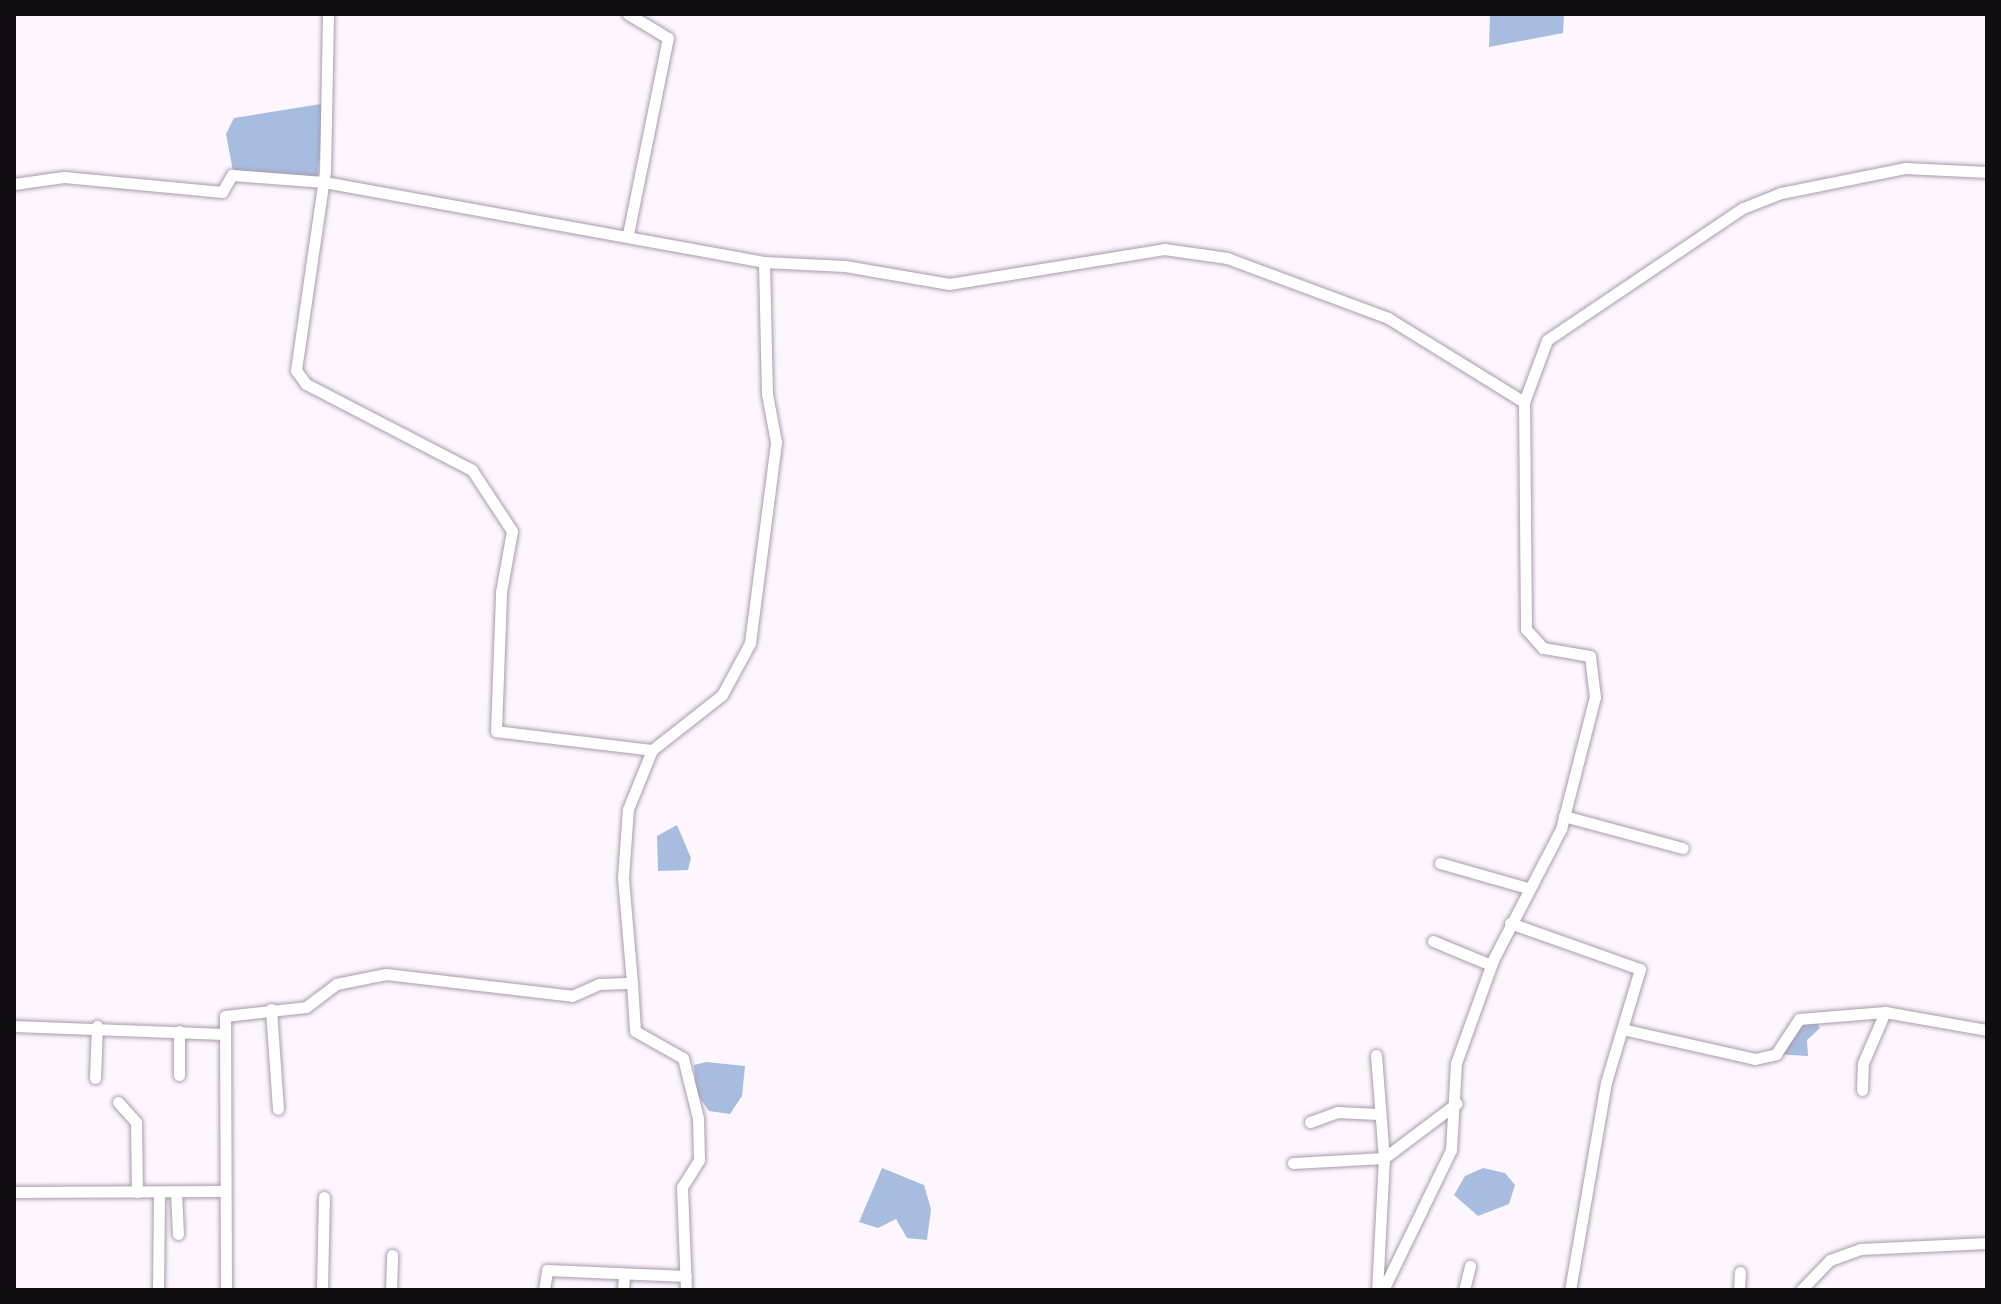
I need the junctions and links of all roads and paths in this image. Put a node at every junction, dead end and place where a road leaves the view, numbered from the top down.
1 (328, 14) edge
2 (628, 14) edge
3 (1987, 172) edge
4 (324, 182) junction
5 (14, 184) edge
6 (628, 234) junction
7 (764, 262) junction
8 (1524, 402) junction
9 (652, 750) junction
10 (1564, 816) junction
11 (1683, 848) dead end
12 (1440, 863) dead end
13 (1528, 888) junction
14 (1510, 923) junction
15 (1433, 941) dead end
16 (1491, 965) junction
17 (632, 983) junction
18 (271, 1009) junction
19 (1885, 1012) junction
20 (14, 1026) edge
21 (97, 1026) junction
22 (1622, 1029) junction
23 (1987, 1030) edge
24 (179, 1031) junction
25 (224, 1034) junction
26 (1376, 1055) dead end
27 (179, 1075) dead end
28 (95, 1078) dead end
29 (1862, 1090) dead end
30 (118, 1102) dead end
31 (1457, 1103) junction
32 (278, 1109) dead end
33 (1378, 1114) junction
34 (1310, 1122) dead end
35 (1384, 1158) junction
36 (1293, 1163) dead end
37 (225, 1191) junction
38 (14, 1192) edge
39 (137, 1192) junction
40 (159, 1192) junction
41 (176, 1192) junction
42 (324, 1197) dead end
43 (178, 1234) dead end
44 (1987, 1243) edge
45 (392, 1255) dead end
46 (1470, 1266) dead end
47 (1740, 1272) dead end
48 (686, 1276) junction
49 (158, 1290) edge
50 (226, 1290) edge
51 (322, 1290) edge
52 (391, 1290) edge
53 (544, 1290) edge
54 (686, 1290) edge
55 (1380, 1290) edge
56 (1464, 1290) edge
57 (1570, 1290) edge
58 (1739, 1290) edge
59 (1801, 1290) edge

1 - 4 street
2 - 6 street
3 - 8 street
4 - 5 street
4 - 6 street
4 - 9 street
6 - 7 street
7 - 8 street
7 - 9 street
8 - 10 street
9 - 17 street
10 - 11 street
10 - 13 street
12 - 13 street
13 - 14 street
14 - 16 street
14 - 22 street
15 - 16 street
16 - 31 street
17 - 18 street
17 - 48 street
18 - 25 street
18 - 32 street
19 - 22 street
19 - 23 street
19 - 29 street
20 - 21 street
21 - 24 street
21 - 28 street
22 - 57 street
24 - 25 street
24 - 27 street
25 - 37 street
26 - 33 street
30 - 39 street
31 - 35 street
31 - 55 street
33 - 34 street
33 - 35 street
35 - 36 street
35 - 55 street
37 - 41 street
37 - 50 street
38 - 39 street
39 - 40 street
40 - 41 street
40 - 49 street
41 - 43 street
42 - 51 street
44 - 59 street
45 - 52 street
46 - 56 street
47 - 58 street
48 - 53 street
48 - 54 street

